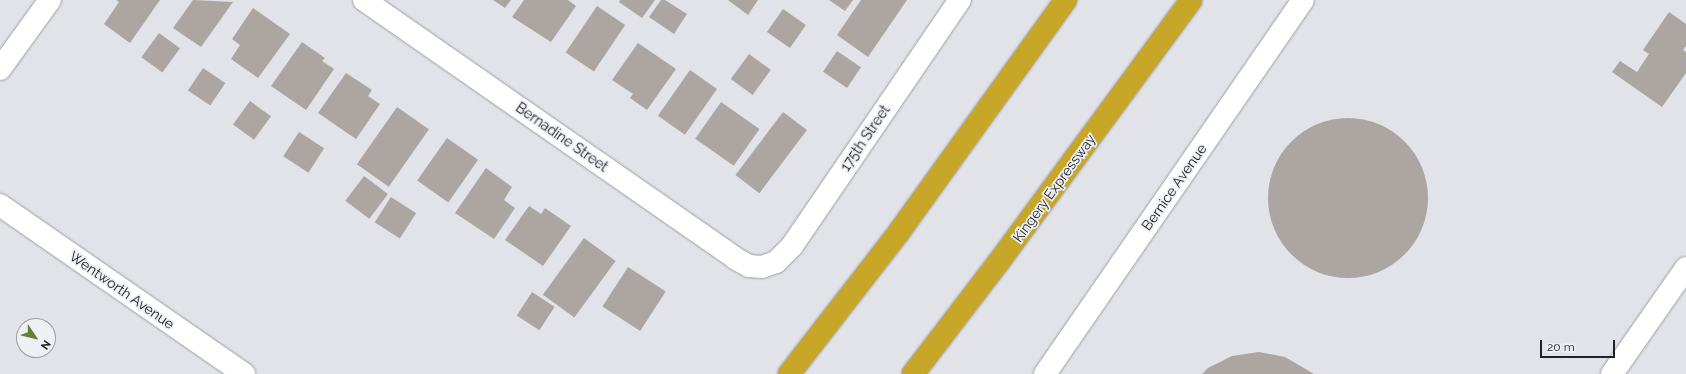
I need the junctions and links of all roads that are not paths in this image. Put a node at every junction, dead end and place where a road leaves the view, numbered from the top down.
1 (50, 0) edge
2 (364, 0) edge
3 (960, 0) edge
4 (1066, 0) edge
5 (1191, 0) edge
6 (1303, 0) edge
7 (0, 69) edge
8 (0, 206) edge
9 (762, 267) joint
10 (1686, 268) edge
11 (244, 374) edge
12 (789, 374) edge
13 (913, 374) edge
14 (1045, 374) edge
15 (1612, 374) edge

1 - 7 street
2 - 9 street, Bernadine Street
3 - 9 street, 175th Street
4 - 12 highway
5 - 13 highway, Kingery Expressway
6 - 14 street, Bernice Avenue
8 - 11 street, Wentworth Avenue
10 - 15 street

